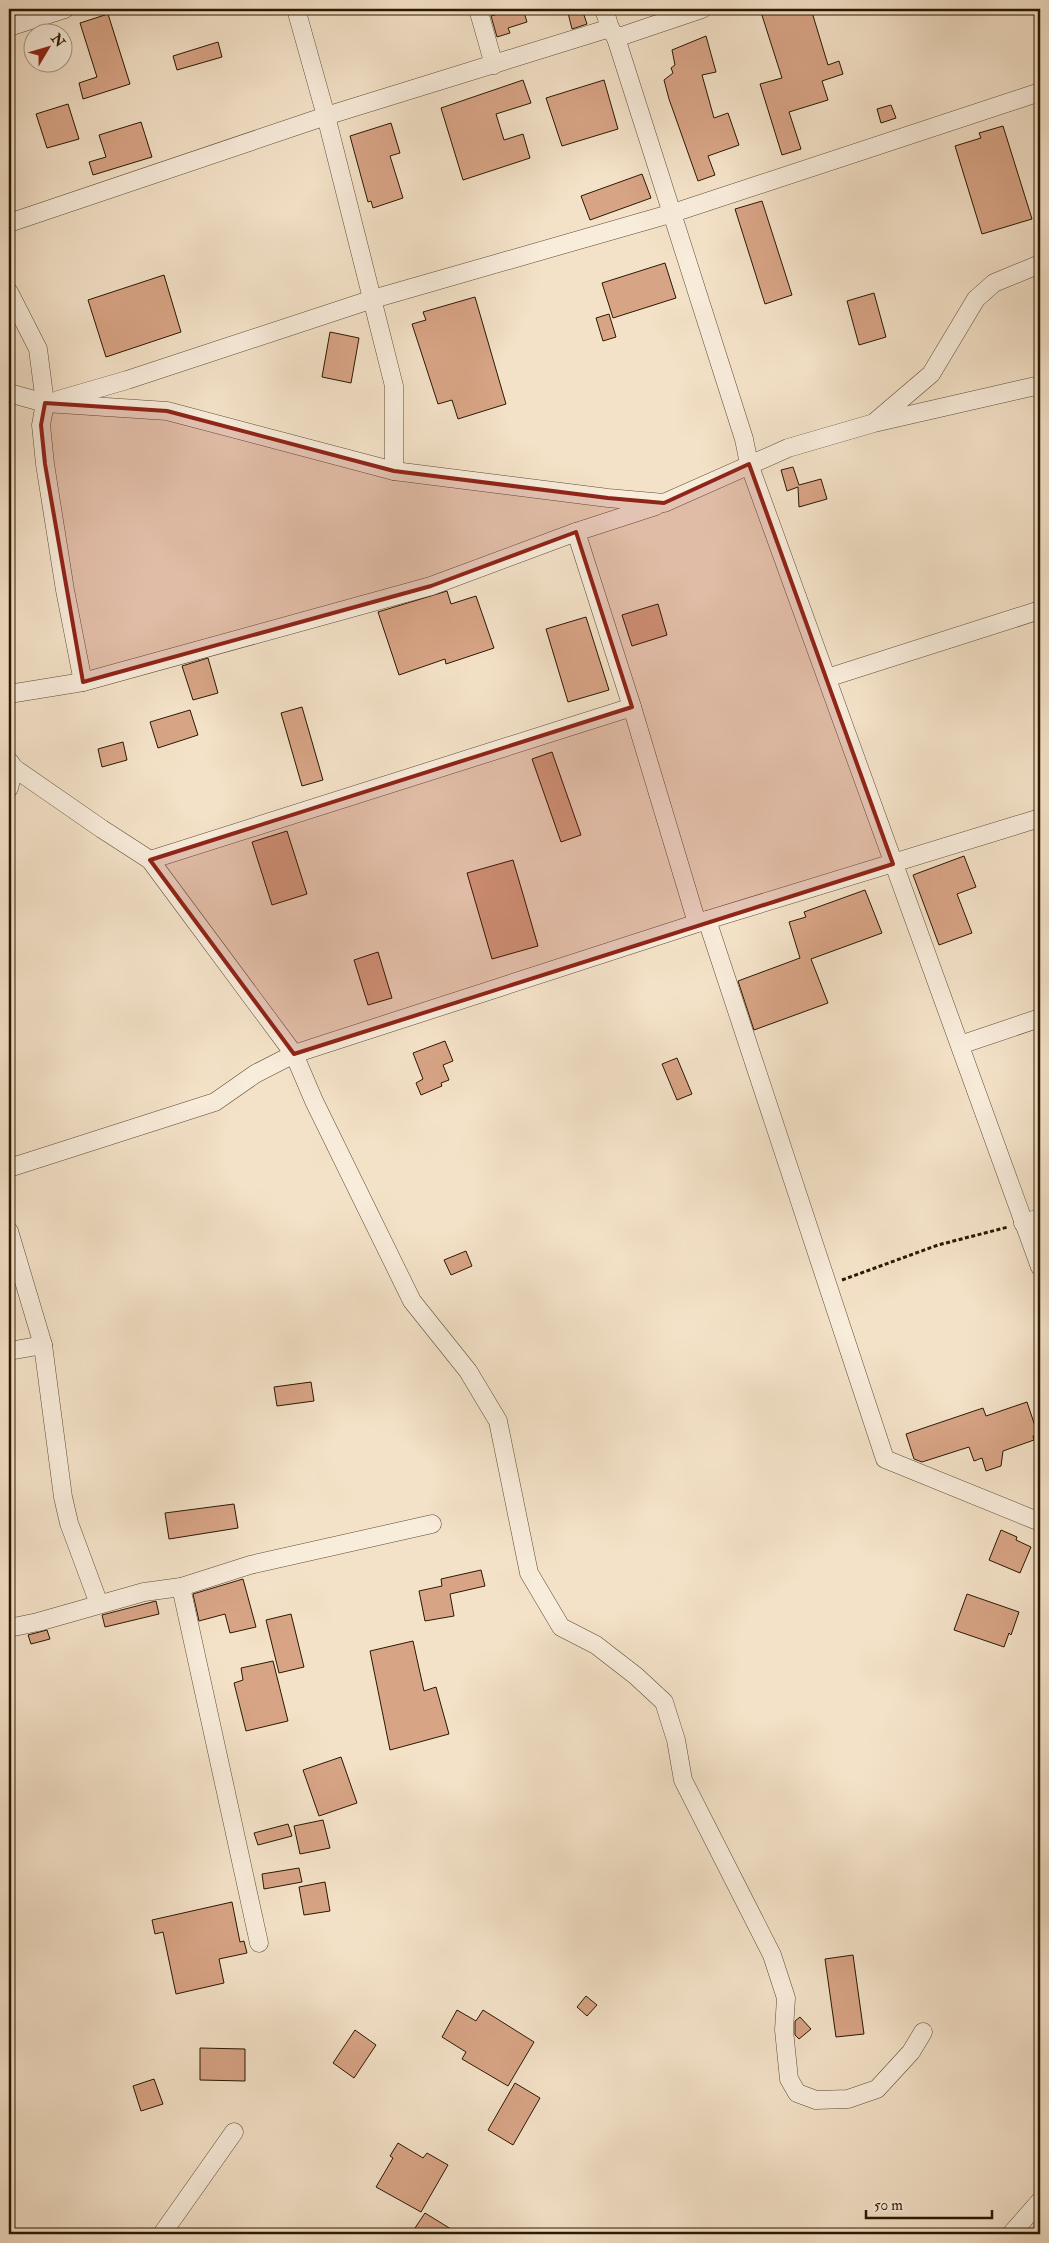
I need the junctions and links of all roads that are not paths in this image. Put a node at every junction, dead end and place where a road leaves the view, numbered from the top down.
1 (65, 9) edge
2 (296, 9) edge
3 (478, 9) edge
4 (604, 9) edge
5 (702, 9) edge
6 (9, 27) edge
7 (613, 33) junction
8 (494, 66) junction
9 (1040, 92) edge
10 (326, 116) junction
11 (673, 213) junction
12 (9, 223) edge
13 (1040, 264) edge
14 (9, 292) edge
15 (374, 299) junction
16 (1040, 385) edge
17 (9, 393) edge
18 (45, 404) junction
19 (874, 423) junction
20 (749, 464) junction
21 (394, 471) junction
22 (664, 503) junction
23 (576, 532) junction
24 (1040, 610) edge
25 (827, 678) junction
26 (83, 682) junction
27 (9, 694) edge
28 (632, 707) junction
29 (11, 765) edge
30 (9, 788) edge
31 (1040, 818) edge
32 (150, 860) junction
33 (893, 864) junction
34 (702, 922) junction
35 (1040, 1018) edge
36 (960, 1044) junction
37 (294, 1054) junction
38 (9, 1168) edge
39 (1040, 1218) edge
40 (1023, 1223) junction
41 (9, 1231) edge
42 (1040, 1267) edge
43 (43, 1345) junction
44 (9, 1351) edge
45 (1040, 1522) edge
46 (432, 1524) dead end
47 (181, 1587) junction
48 (98, 1604) junction
49 (9, 1628) edge
50 (259, 1942) dead end
51 (923, 2032) dead end
52 (234, 2132) dead end
53 (1040, 2201) edge
54 (162, 2234) edge
55 (1010, 2234) edge

1 - 6 street
2 - 10 street
3 - 8 street
4 - 7 street
5 - 7 street
7 - 8 street
7 - 11 street
8 - 10 street
9 - 11 street
10 - 12 street
10 - 15 street
11 - 15 street
11 - 20 street
13 - 19 street
14 - 18 street
15 - 18 street
15 - 21 street
16 - 19 street
17 - 18 street
18 - 21 street
18 - 26 street
19 - 20 street
20 - 22 street
20 - 25 street
21 - 22 street
22 - 23 street
23 - 26 street
23 - 28 street
24 - 25 street
25 - 33 street
26 - 27 street
28 - 32 street
28 - 34 street
29 - 30 street
29 - 32 street
31 - 33 street
32 - 37 street
33 - 34 street
33 - 36 street
34 - 37 street
34 - 45 street
35 - 36 street
36 - 40 street
37 - 38 street
37 - 51 street
39 - 40 street
40 - 42 street
41 - 43 street
43 - 44 street
43 - 48 street
46 - 47 street
47 - 48 street
47 - 50 street
48 - 49 street
52 - 54 street
53 - 55 street

